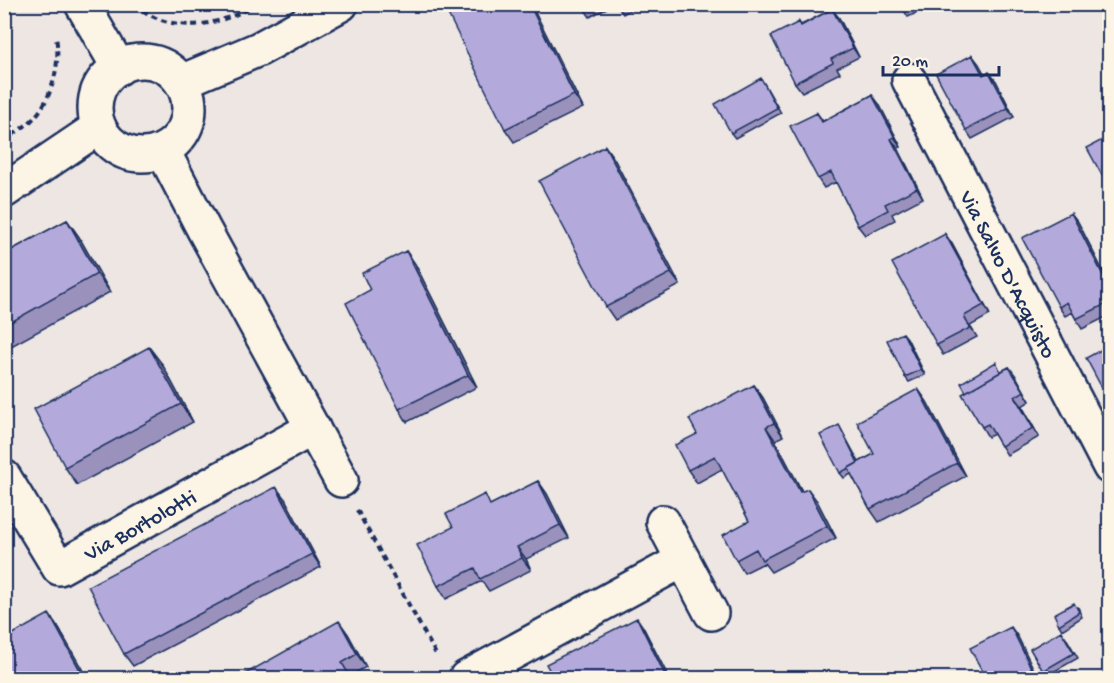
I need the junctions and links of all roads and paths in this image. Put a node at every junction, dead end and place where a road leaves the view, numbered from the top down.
1 (82, 4) edge
2 (134, 4) edge
3 (257, 4) edge
4 (341, 4) edge
5 (55, 28) dead end
6 (119, 68) junction
7 (909, 80) dead end
8 (181, 82) junction
9 (99, 127) junction
10 (4, 141) edge
11 (163, 151) junction
12 (4, 191) edge
13 (313, 428) junction
14 (1110, 467) edge
15 (4, 477) edge
16 (341, 480) joint
17 (663, 522) dead end
18 (683, 560) junction
19 (711, 613) dead end
20 (438, 658) dead end
21 (466, 678) edge

1 - 6 street
2 - 3 path
4 - 8 street
5 - 10 path
6 - 8 street
6 - 9 street
7 - 14 street, Via Salvo D'Acquisto
8 - 11 street
9 - 11 street
9 - 12 street
11 - 13 street
13 - 15 street, Via Bortolotti
13 - 16 street
16 - 20 path
17 - 18 street
18 - 19 street
18 - 21 street

